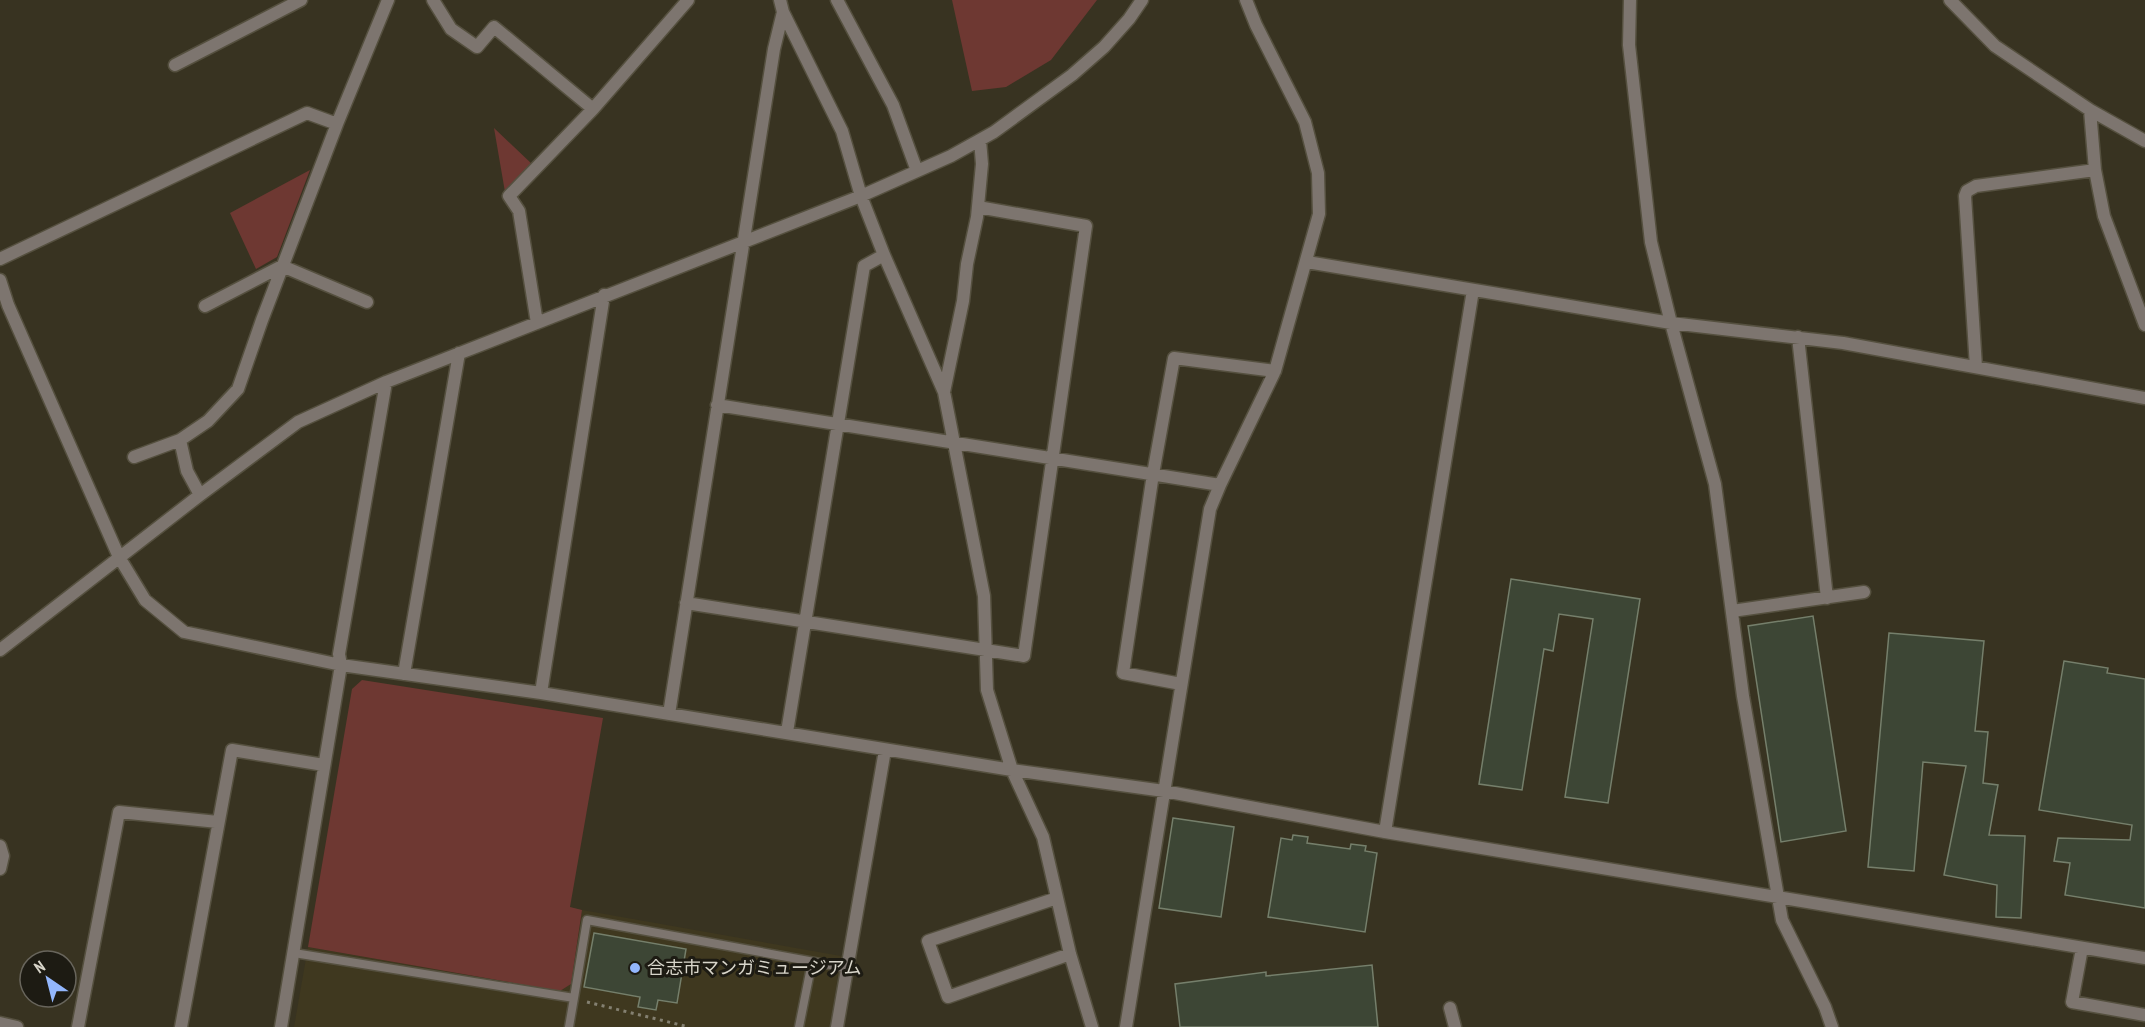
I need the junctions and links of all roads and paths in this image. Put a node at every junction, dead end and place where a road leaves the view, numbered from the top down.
1 (301, 0) edge
2 (374, 0) edge
3 (433, 0) edge
4 (688, 0) edge
5 (837, 0) edge
6 (1142, 0) edge
7 (1246, 0) edge
8 (1630, 0) edge
9 (1950, 0) edge
10 (387, 3) edge
11 (781, 6) edge
12 (175, 65) dead end
13 (593, 109) junction
14 (2090, 110) junction
15 (337, 124) junction
16 (980, 140) junction
17 (2145, 141) edge
18 (2095, 170) junction
19 (917, 171) junction
20 (861, 196) junction
21 (978, 207) junction
22 (743, 242) junction
23 (884, 255) junction
24 (0, 259) edge
25 (1307, 262) junction
26 (282, 266) junction
27 (0, 280) edge
28 (1473, 290) junction
29 (604, 295) junction
30 (367, 302) dead end
31 (205, 306) dead end
32 (4, 307) edge
33 (537, 323) junction
34 (1671, 323) junction
35 (2145, 325) edge
36 (1798, 337) junction
37 (459, 353) junction
38 (1976, 367) junction
39 (1275, 371) junction
40 (386, 382) junction
41 (944, 392) junction
42 (2145, 398) edge
43 (717, 405) junction
44 (838, 424) junction
45 (180, 440) junction
46 (954, 441) junction
47 (134, 457) dead end
48 (1052, 459) junction
49 (1153, 474) junction
50 (1220, 484) junction
51 (200, 495) junction
52 (119, 557) junction
53 (1864, 592) dead end
54 (1827, 598) junction
55 (686, 603) junction
56 (1732, 611) junction
57 (805, 622) junction
58 (0, 650) edge
59 (985, 650) junction
60 (341, 664) junction
61 (404, 674) junction
62 (1181, 684) junction
63 (541, 693) junction
64 (669, 714) junction
65 (787, 732) junction
66 (885, 750) junction
67 (324, 765) junction
68 (1012, 770) junction
69 (1164, 791) junction
70 (218, 822) junction
71 (1385, 832) junction
72 (0, 846) edge
73 (0, 868) edge
74 (1777, 896) junction
75 (1057, 898) junction
76 (2082, 948) junction
77 (294, 953) junction
78 (1070, 954) junction
79 (2145, 958) edge
80 (812, 962) junction
81 (847, 968) junction
82 (574, 998) junction
83 (1450, 1008) dead end
84 (2145, 1015) edge
85 (0, 1023) edge
86 (17, 1027) edge
87 (78, 1027) edge
88 (181, 1027) edge
89 (281, 1027) edge
90 (569, 1027) edge
91 (689, 1027) edge
92 (799, 1027) edge
93 (837, 1027) edge
94 (1092, 1027) edge
95 (1126, 1027) edge
96 (1455, 1027) edge
97 (1832, 1027) edge

1 - 12 street
2 - 10 street
3 - 13 street
4 - 13 street
5 - 19 street
6 - 16 street
7 - 25 street
8 - 34 street
9 - 14 street
10 - 15 street
11 - 20 street
11 - 22 street
13 - 33 street
14 - 17 street
14 - 18 street
15 - 24 street
15 - 26 street
16 - 19 street
16 - 21 street
18 - 35 street
18 - 38 street
19 - 20 street
20 - 22 street
20 - 23 street
21 - 41 street
21 - 48 street
22 - 29 street
22 - 43 street
23 - 41 street
23 - 44 street
25 - 28 street
25 - 39 street
26 - 30 street
26 - 31 street
26 - 45 street
27 - 32 street
28 - 34 street
28 - 71 street
29 - 33 street
29 - 63 street
32 - 52 street
33 - 37 street
34 - 36 street
34 - 56 street
36 - 38 street
36 - 54 street
37 - 40 street
37 - 61 street
38 - 42 street
39 - 49 street
39 - 50 street
40 - 51 street
40 - 60 street
41 - 46 street
43 - 44 street
43 - 55 street
44 - 46 street
44 - 57 street
45 - 47 street
45 - 51 street
46 - 48 street
46 - 59 street
48 - 49 street
48 - 59 street
49 - 50 street
49 - 62 street
50 - 62 street
51 - 52 street
52 - 58 street
52 - 60 street
53 - 54 street
54 - 56 street
55 - 57 street
55 - 64 street
56 - 74 street
57 - 59 street
57 - 65 street
59 - 68 street
60 - 61 street
60 - 67 street
61 - 63 street
62 - 69 street
63 - 64 street
64 - 65 street
65 - 66 street
66 - 68 street
66 - 81 street
67 - 70 street
67 - 77 street
68 - 69 street
68 - 75 street
69 - 71 street
69 - 95 street
70 - 87 street
70 - 88 street
71 - 74 street
72 - 73 street
74 - 76 street
74 - 97 street
75 - 78 street
75 - 78 street
76 - 79 street
76 - 84 street
77 - 82 lane
77 - 89 street
78 - 94 street
80 - 81 lane
80 - 82 lane
80 - 92 lane
81 - 93 street
82 - 90 lane
82 - 91 path
83 - 96 street
85 - 86 street

